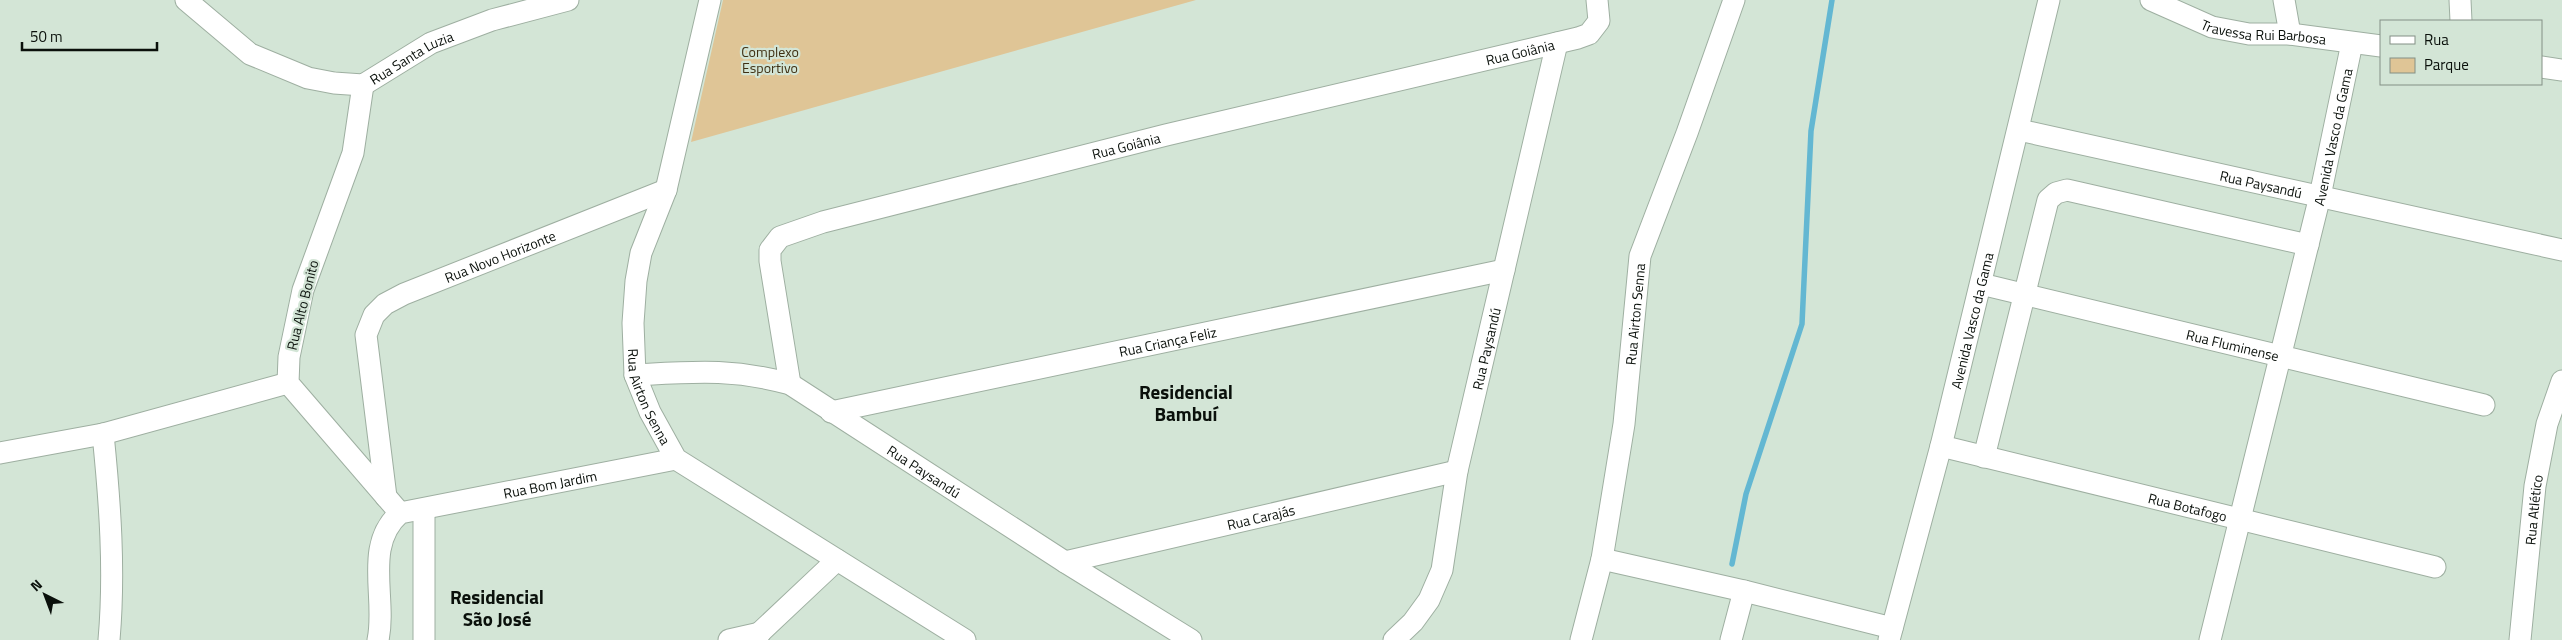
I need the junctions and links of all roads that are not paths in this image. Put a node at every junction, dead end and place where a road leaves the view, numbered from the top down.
1 (186, 0) edge
2 (568, 0) edge
3 (710, 0) edge
4 (1734, 0) edge
5 (2049, 0) edge
6 (2151, 0) edge
7 (2284, 0) edge
8 (2460, 0) edge
9 (1597, 1) edge
10 (2461, 20) edge
11 (2290, 34) junction
12 (2352, 43) junction
13 (1557, 44) junction
14 (2380, 46) edge
15 (2542, 67) edge
16 (2562, 70) edge
17 (363, 85) junction
18 (2019, 130) junction
19 (666, 190) junction
20 (2320, 196) junction
21 (2308, 245) junction
22 (2562, 250) edge
23 (1504, 270) junction
24 (1981, 284) junction
25 (2024, 294) junction
26 (2279, 356) junction
27 (635, 374) junction
28 (2562, 381) edge
29 (288, 383) junction
30 (790, 384) junction
31 (2484, 405) dead end
32 (831, 412) junction
33 (103, 434) junction
34 (1941, 446) junction
35 (0, 453) edge
36 (1984, 457) junction
37 (676, 459) junction
38 (1457, 471) junction
39 (386, 497) junction
40 (424, 509) junction
41 (400, 513) junction
42 (2241, 519) junction
43 (1602, 558) junction
44 (837, 560) junction
45 (1065, 562) junction
46 (2435, 567) dead end
47 (1744, 591) junction
48 (1890, 634) edge
49 (756, 637) edge
50 (109, 640) edge
51 (378, 640) edge
52 (424, 640) edge
53 (729, 640) edge
54 (965, 640) edge
55 (1191, 640) edge
56 (1394, 640) edge
57 (1581, 640) edge
58 (1731, 640) edge
59 (2210, 640) edge
60 (2520, 640) edge

1 - 17 street, Rua Santa Luzia
2 - 17 street, Rua Santa Luzia
3 - 19 street, Rua Airton Senna
4 - 43 street, Rua Airton Senna
5 - 18 street, Avenida Vasco da Gama
6 - 11 street, Travessa Rui Barbosa
7 - 11 street
8 - 10 street
9 - 13 street, Rua Goiânia
11 - 12 street, Travessa Rui Barbosa
12 - 14 street, Travessa Rui Barbosa
12 - 20 street, Avenida Vasco da Gama
13 - 23 street, Rua Paysandú
13 - 30 street, Rua Goiânia
15 - 16 street
17 - 29 street, Rua Alto Bonito
18 - 20 street, Rua Paysandú
18 - 24 street, Avenida Vasco da Gama
19 - 27 street, Rua Airton Senna
19 - 39 street, Rua Novo Horizonte
20 - 21 street, Avenida Vasco da Gama
20 - 22 street, Rua Paysandú
21 - 25 street
21 - 26 street, Avenida Vasco da Gama
23 - 32 street, Rua Criança Feliz
23 - 38 street, Rua Paysandú
24 - 25 street, Rua Fluminense
24 - 34 street, Avenida Vasco da Gama
25 - 26 street, Rua Fluminense
25 - 36 street
26 - 31 street, Rua Fluminense
26 - 42 street, Avenida Vasco da Gama
27 - 30 street, Rua Paysandú
27 - 37 street, Rua Airton Senna
28 - 60 street, Rua Atlético
29 - 33 street
29 - 39 street
30 - 32 street, Rua Paysandú
32 - 45 street, Rua Paysandú
33 - 35 street
33 - 50 street
34 - 36 street, Rua Botafogo
34 - 48 street, Avenida Vasco da Gama
36 - 42 street, Rua Botafogo
37 - 40 street, Rua Bom Jardim
37 - 44 street, Rua Airton Senna
38 - 45 street, Rua Carajás
38 - 56 street, Rua Paysandú
39 - 41 street
40 - 41 street, Rua Bom Jardim
40 - 52 street
41 - 51 street
42 - 46 street, Rua Botafogo
42 - 59 street, Avenida Vasco da Gama
43 - 47 street
43 - 57 street, Rua Airton Senna
44 - 49 street
44 - 54 street, Rua Airton Senna
45 - 55 street, Rua Paysandú
47 - 48 street
47 - 58 street
49 - 53 street

